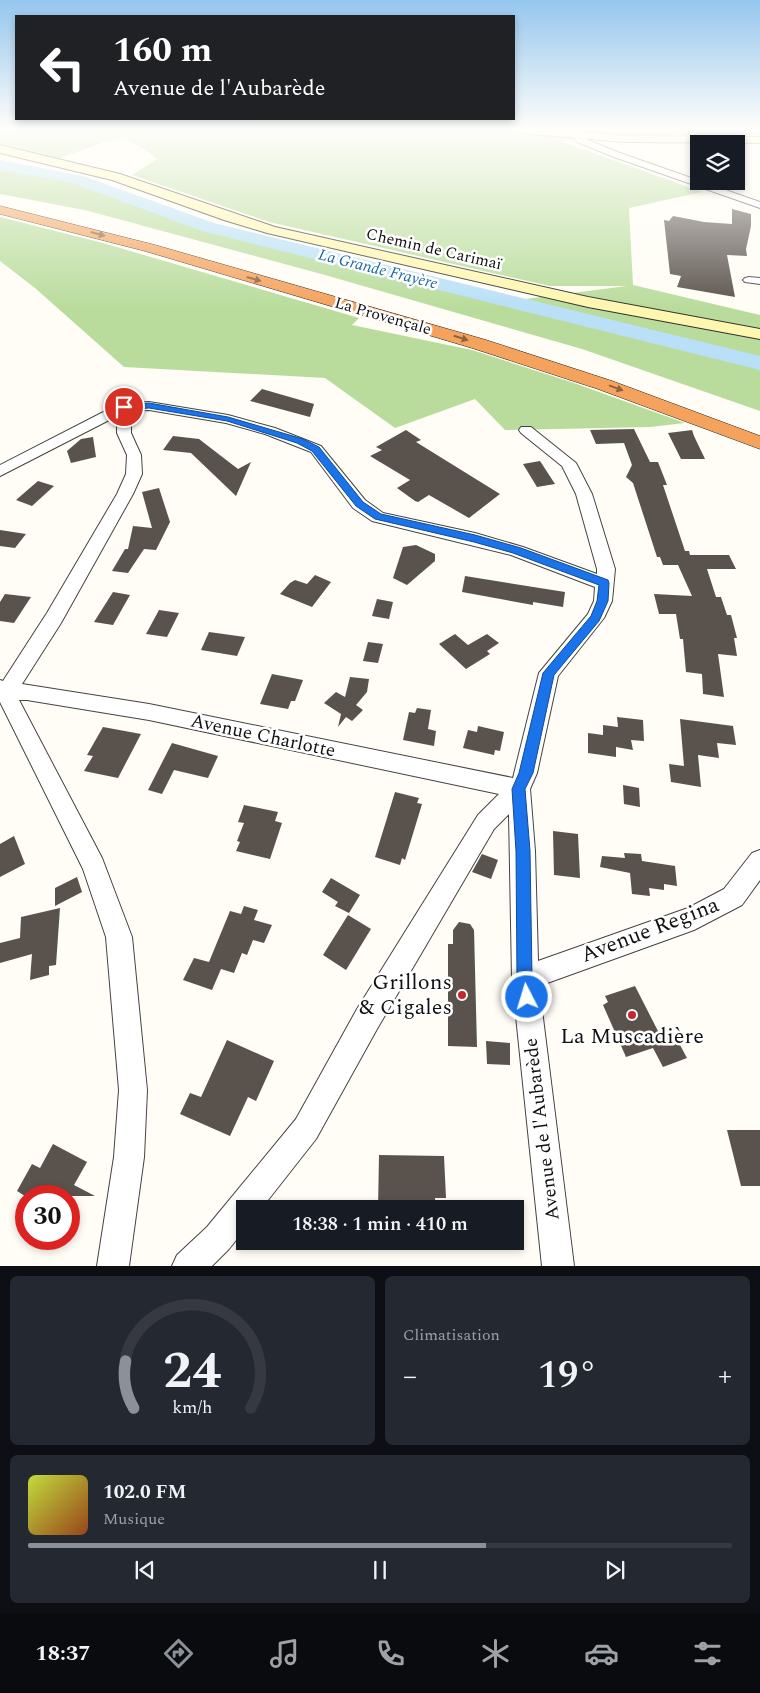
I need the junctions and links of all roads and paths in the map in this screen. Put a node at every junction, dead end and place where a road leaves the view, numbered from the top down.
1 (150, 189) edge
2 (714, 189) edge
3 (0, 199) edge
4 (760, 205) edge
5 (0, 210) edge
6 (760, 334) edge
7 (515, 338) dead end
8 (124, 407) junction
9 (526, 430) dead end
10 (760, 442) edge
11 (0, 471) edge
12 (604, 583) junction
13 (3, 690) edge
14 (519, 789) junction
15 (760, 861) edge
16 (524, 978) junction
17 (113, 1266) edge
18 (188, 1266) edge
19 (558, 1266) edge

1 - 6 street, Chemin de Carimaï
2 - 4 street
3 - 7 highway, La Provençale
5 -> 10 highway, La Provençale
8 - 11 street
8 - 12 street
8 - 13 street
9 - 12 street
12 - 14 street, Avenue de l'Aubarède
13 - 14 street, Avenue Charlotte
13 - 17 street
14 - 16 street, Avenue de l'Aubarède
14 - 18 street
15 - 16 street, Avenue Regina
16 - 19 street, Avenue de l'Aubarède

